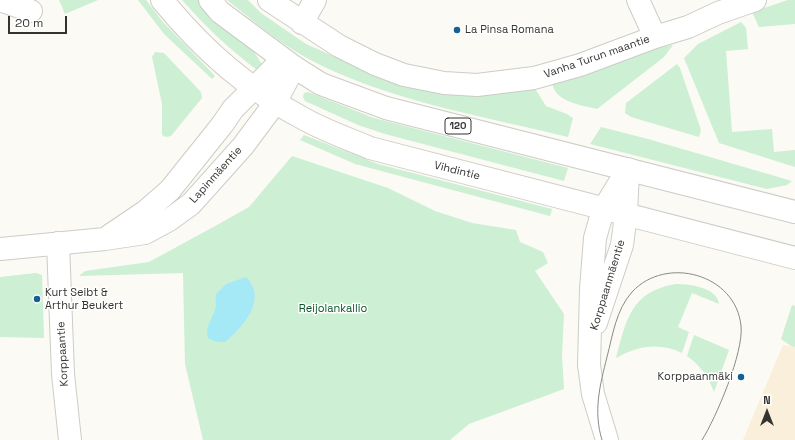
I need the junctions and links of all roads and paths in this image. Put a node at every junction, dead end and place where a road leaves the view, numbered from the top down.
1 (0, 0) edge
2 (162, 0) edge
3 (210, 0) edge
4 (269, 0) edge
5 (315, 0) edge
6 (638, 0) edge
7 (755, 0) edge
8 (31, 11) dead end
9 (302, 23) junction
10 (655, 37) junction
11 (288, 63) junction
12 (254, 88) junction
13 (275, 103) junction
14 (628, 169) junction
15 (604, 210) junction
16 (795, 212) edge
17 (626, 215) junction
18 (105, 239) junction
19 (58, 243) junction
20 (0, 249) edge
21 (795, 258) edge
22 (590, 339) junction
23 (70, 440) edge
24 (607, 440) edge

1 - 8 street
2 - 12 street, Vihdintie
3 - 11 street, 120
4 - 9 street
5 - 9 street
6 - 10 street
7 - 10 street, Vanha Turun maantie
9 - 10 street, Vanha Turun maantie
11 - 12 street, Lapinmäentie
11 - 13 street, Lapinmäentie
11 - 14 street, 120
12 - 13 street, Vihdintie
12 - 18 street, Lapinmäentie
13 - 15 street, Vihdintie
13 - 18 street, Lapinmäentie
14 - 15 street, Korppaanmäentie
14 - 16 street, 120
14 - 17 street, Korppaanmäentie
15 - 17 street, Vihdintie
15 - 22 street, Korppaanmäentie
17 - 21 street, Vihdintie
17 - 22 street, Korppaanmäentie
18 - 19 street, Lapinmäentie
19 - 20 street, Lapinmäentie
19 - 23 street, Korppaantie
22 - 24 street, Korppaanmäentie

